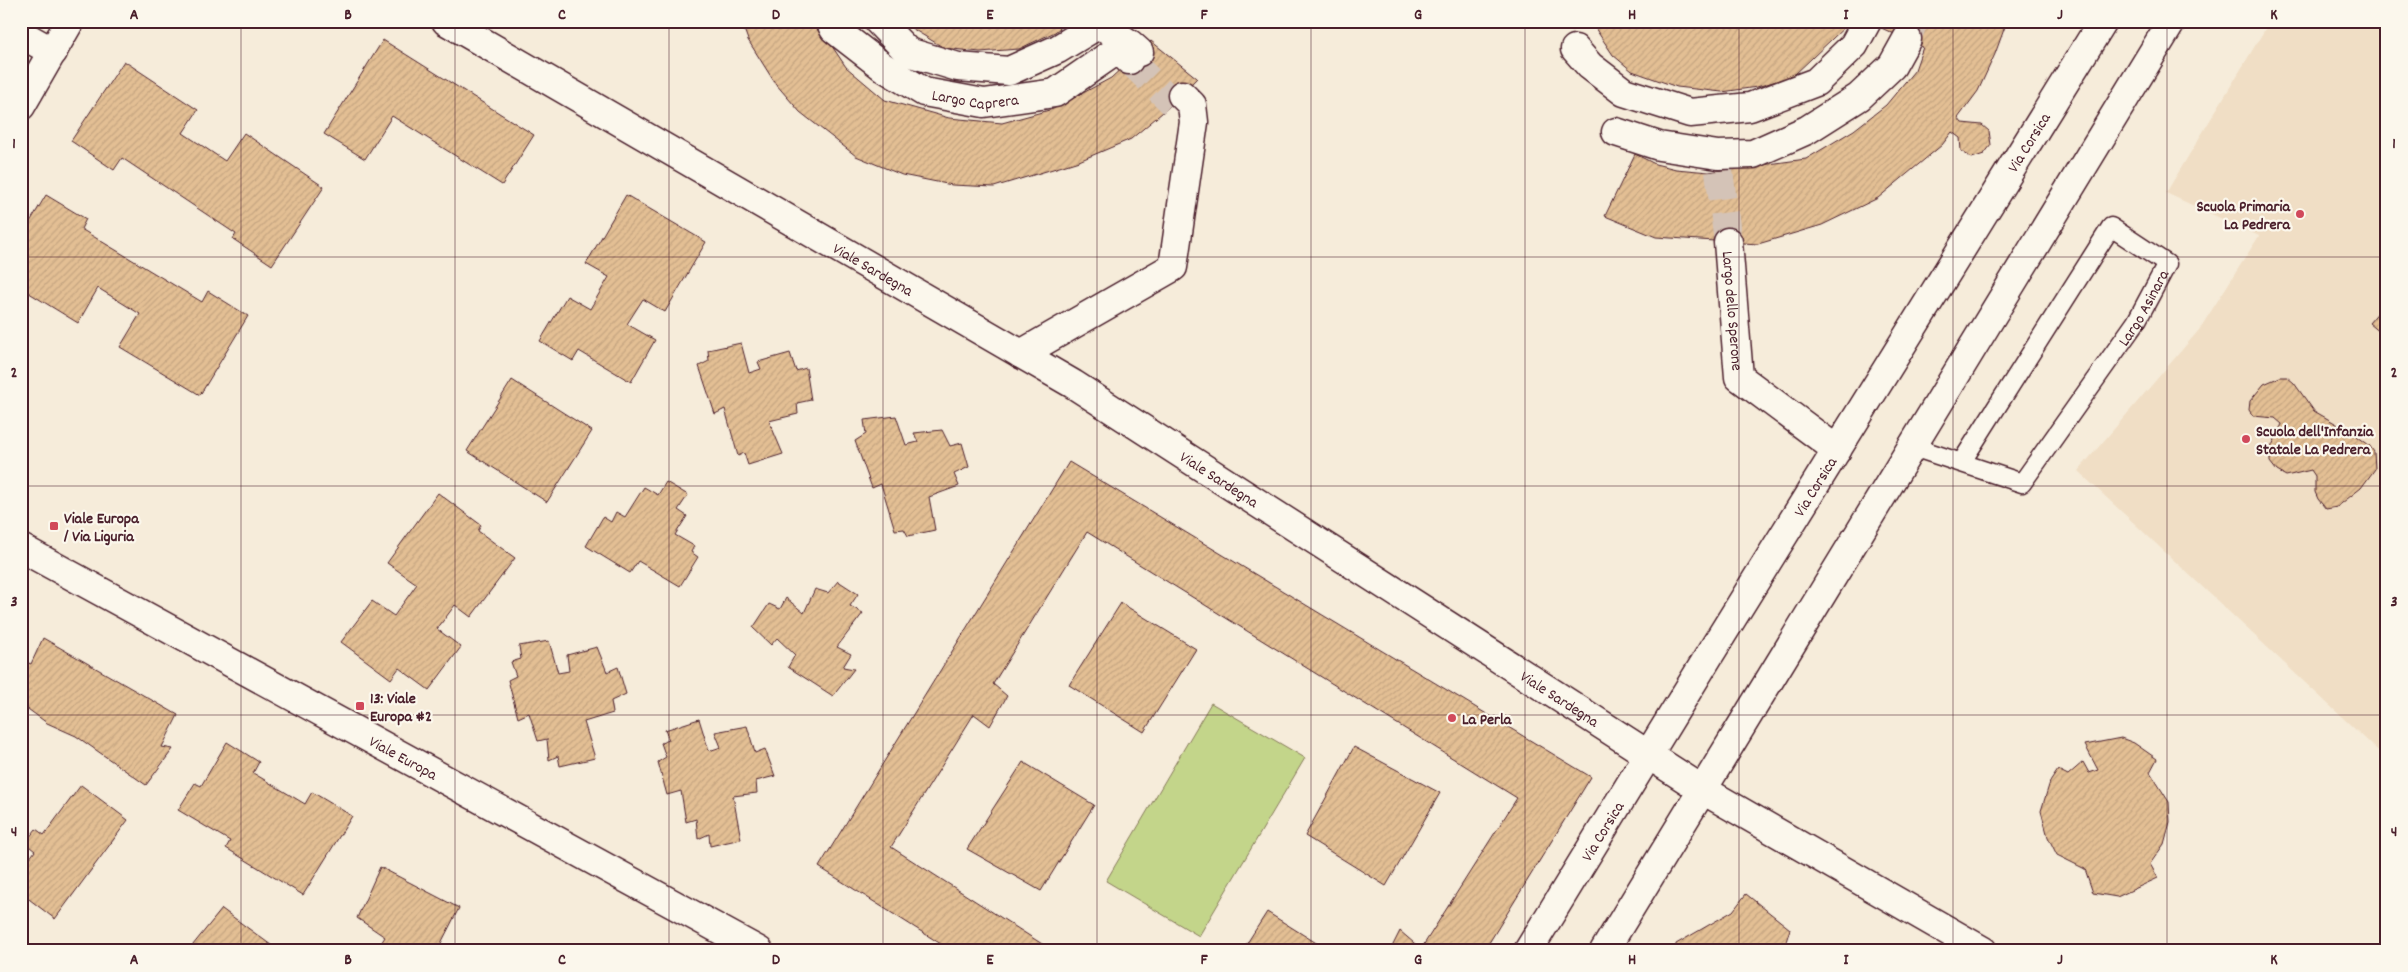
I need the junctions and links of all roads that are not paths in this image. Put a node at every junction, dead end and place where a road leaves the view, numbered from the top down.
1 (70, 21) edge
2 (446, 21) edge
3 (830, 21) edge
4 (878, 21) edge
5 (1867, 21) edge
6 (2103, 21) edge
7 (2172, 21) edge
8 (21, 34) edge
9 (1907, 39) tunnel mouth
10 (1575, 49) dead end
11 (53, 52) junction
12 (1177, 99) tunnel mouth
13 (21, 106) edge
14 (1717, 110) junction
15 (1616, 132) dead end
16 (1718, 163) junction
17 (1728, 242) tunnel mouth
18 (1021, 354) junction
19 (1913, 447) junction
20 (1837, 450) junction
21 (1961, 463) junction
22 (21, 548) edge
23 (1648, 754) junction
24 (1703, 790) junction
25 (760, 951) edge
26 (1528, 951) edge
27 (1604, 951) edge
28 (1983, 951) edge

1 - 11 street
2 - 18 street, Viale Sardegna
3 - 4 street, Largo Caprera
5 - 14 street
6 - 20 street, Via Corsica
7 - 19 street
8 - 11 street
9 - 16 street
10 - 14 street
11 - 13 street
12 - 18 street
14 - 16 street
15 - 16 street
17 - 20 street, Largo dello Sperone
18 - 23 street, Viale Sardegna
19 - 21 lane, Largo Asinara
19 - 24 street
20 - 23 street, Via Corsica
21 - 21 lane, Largo Asinara
22 - 25 street, Viale Europa
23 - 24 street, Viale Sardegna
23 - 26 street, Via Corsica
24 - 27 street
24 - 28 street, Viale Sardegna

